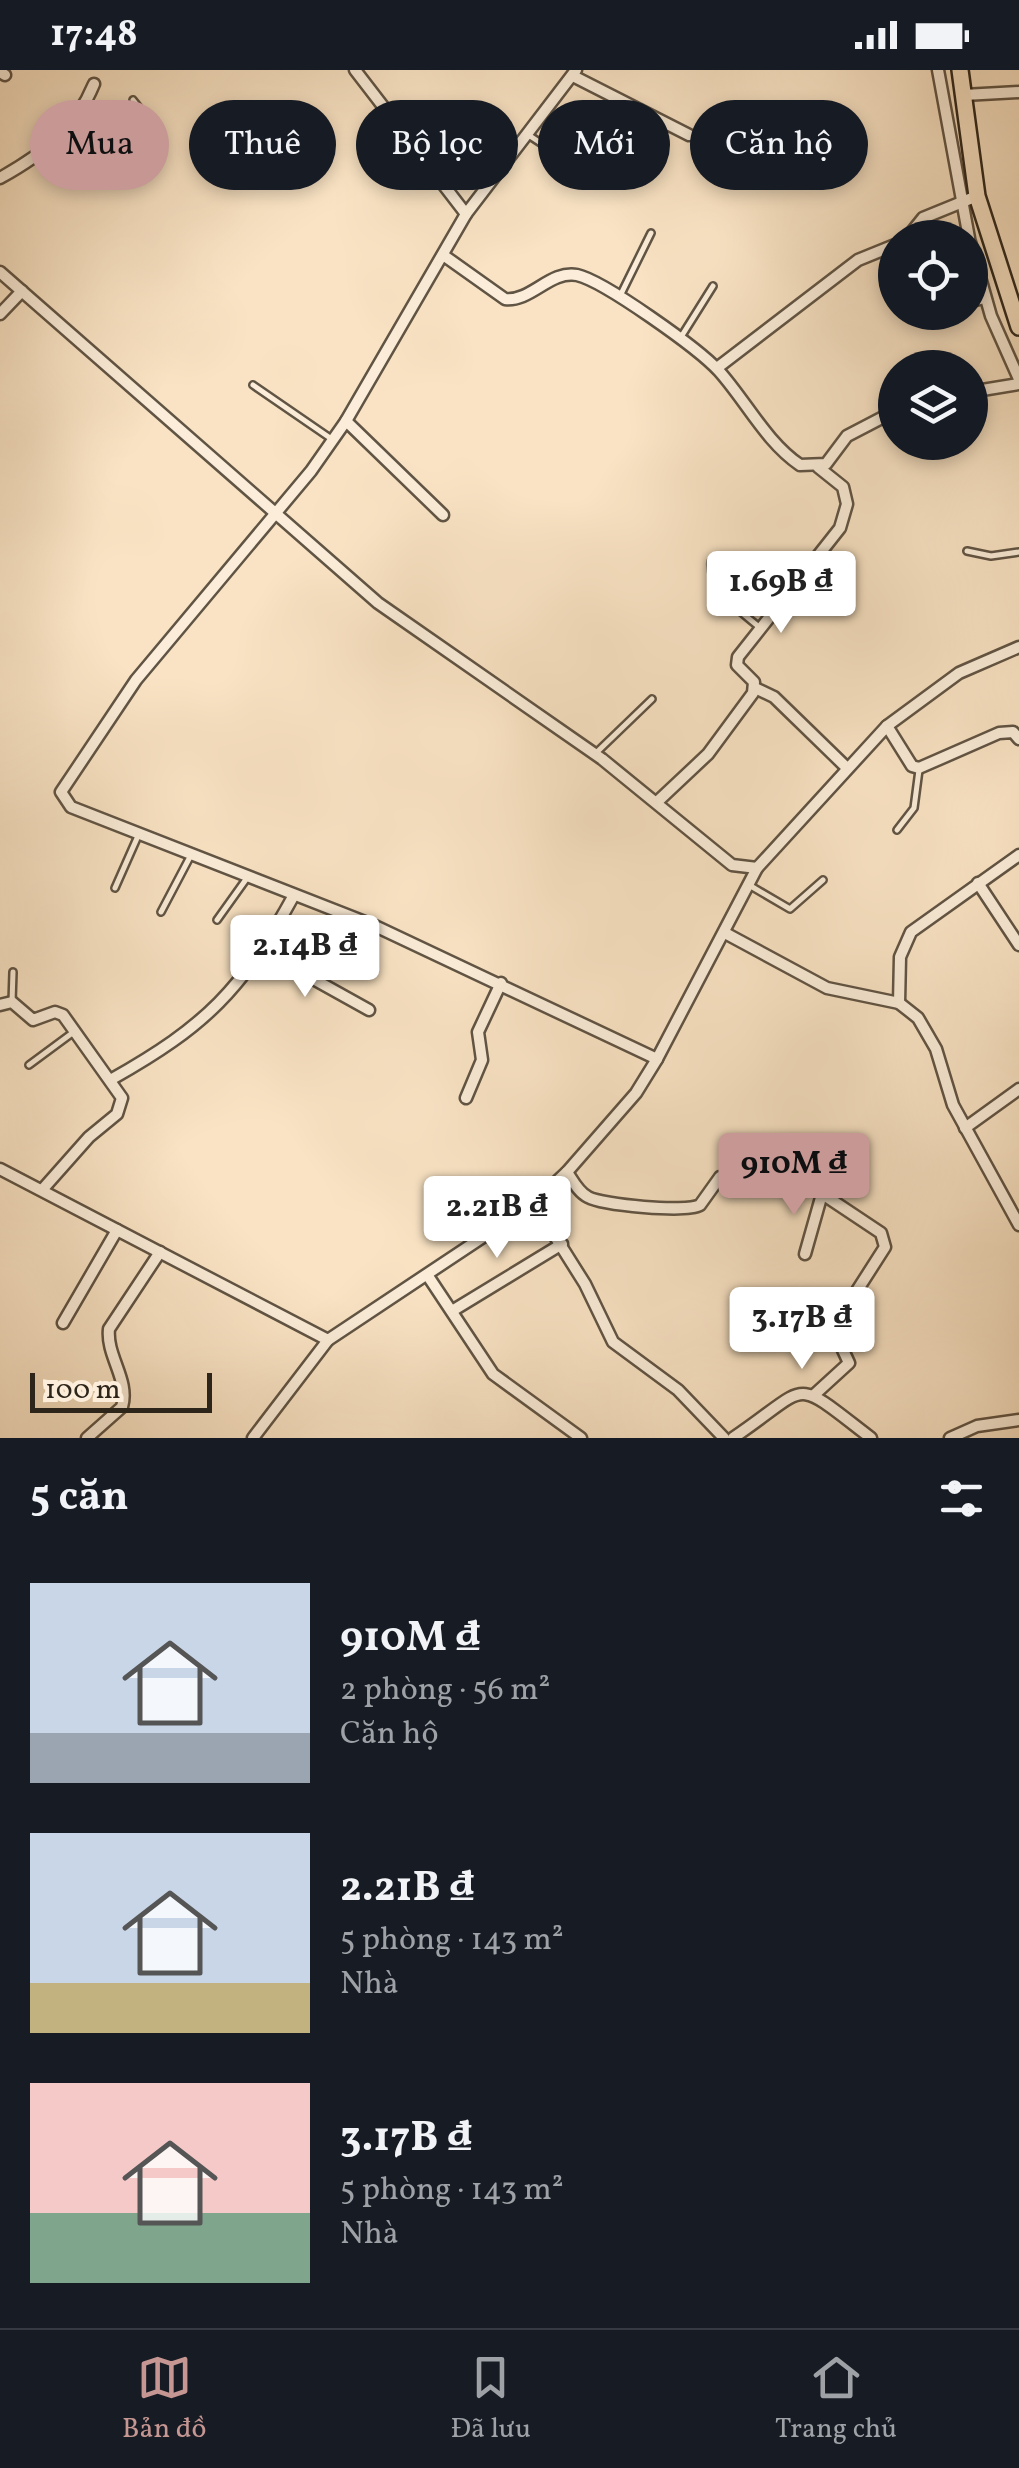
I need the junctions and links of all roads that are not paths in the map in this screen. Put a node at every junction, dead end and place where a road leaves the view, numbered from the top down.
1 (355, 70) edge
2 (938, 70) edge
3 (960, 70) edge
4 (575, 73) edge
5 (94, 84) dead end
6 (1019, 92) edge
7 (964, 95) junction
8 (87, 100) edge
9 (689, 135) dead end
10 (530, 136) junction
11 (538, 141) edge
12 (30, 158) edge
13 (0, 178) edge
14 (970, 200) junction
15 (466, 214) junction
16 (922, 220) edge
17 (970, 220) edge
18 (652, 233) dead end
19 (878, 252) edge
20 (443, 255) junction
21 (0, 272) edge
22 (713, 286) dead end
23 (22, 291) junction
24 (619, 299) junction
25 (988, 305) edge
26 (0, 314) edge
27 (1019, 328) edge
28 (679, 339) junction
29 (716, 368) junction
30 (1019, 382) edge
31 (253, 385) dead end
32 (988, 388) edge
33 (878, 420) edge
34 (346, 421) junction
35 (333, 440) junction
36 (818, 467) junction
37 (280, 512) junction
38 (443, 514) dead end
39 (967, 551) dead end
40 (1019, 552) edge
41 (711, 562) dead end
42 (761, 628) junction
43 (1019, 647) edge
44 (755, 688) junction
45 (652, 699) dead end
46 (887, 726) junction
47 (1019, 739) edge
48 (594, 754) junction
49 (847, 768) junction
50 (919, 768) junction
51 (657, 802) junction
52 (897, 830) dead end
53 (139, 834) junction
54 (190, 855) junction
55 (1019, 855) edge
56 (757, 868) junction
57 (246, 878) junction
58 (823, 880) dead end
59 (978, 884) junction
60 (749, 885) junction
61 (114, 888) dead end
62 (294, 895) junction
63 (161, 912) dead end
64 (217, 920) dead end
65 (374, 926) junction
66 (725, 933) junction
67 (1019, 945) edge
68 (264, 951) junction
69 (342, 968) dead end
70 (13, 972) dead end
71 (501, 982) junction
72 (898, 1003) junction
73 (6, 1004) edge
74 (369, 1010) dead end
75 (75, 1031) junction
76 (657, 1060) junction
77 (29, 1065) dead end
78 (112, 1079) junction
79 (1019, 1089) edge
80 (466, 1098) dead end
81 (965, 1128) junction
82 (0, 1168) edge
83 (567, 1172) junction
84 (42, 1190) junction
85 (822, 1194) junction
86 (534, 1203) junction
87 (1019, 1225) edge
88 (117, 1230) junction
89 (562, 1244) junction
90 (160, 1252) junction
91 (805, 1254) dead end
92 (428, 1276) junction
93 (452, 1311) junction
94 (62, 1323) dead end
95 (328, 1340) junction
96 (814, 1395) junction
97 (1019, 1420) edge
98 (87, 1438) edge
99 (253, 1438) edge
100 (581, 1438) edge
101 (724, 1438) edge
102 (733, 1438) edge
103 (871, 1438) edge
104 (950, 1438) edge

1 - 15 street
2 - 14 street
3 - 7 main road
4 - 9 street
4 - 10 street
5 - 8 street
6 - 7 street
7 - 14 main road
10 - 11 lane
10 - 15 street
12 - 13 street
14 - 16 street
14 - 17 street
14 - 27 main road
15 - 20 street
18 - 24 lane
19 - 29 street
20 - 24 street
20 - 34 street
21 - 23 street
22 - 28 lane
23 - 26 street
23 - 37 street
24 - 28 street
25 - 30 street
28 - 29 street
29 - 36 street
30 - 32 street
31 - 35 lane
33 - 36 street
34 - 35 street
34 - 38 street
35 - 37 street
36 - 42 street
37 - 48 street
37 - 53 street
39 - 40 lane
41 - 42 lane
42 - 44 street
43 - 46 street
44 - 49 street
44 - 51 street
45 - 48 lane
46 - 49 street
46 - 50 street
47 - 50 street
48 - 51 street
49 - 56 street
50 - 52 lane
51 - 56 street
53 - 54 street
53 - 61 lane
54 - 57 street
54 - 63 lane
55 - 59 street
56 - 60 street
57 - 62 street
57 - 64 lane
58 - 60 lane
59 - 67 street
59 - 72 street
60 - 66 street
62 - 65 street
62 - 68 street
65 - 69 lane
65 - 71 street
66 - 72 street
66 - 76 street
68 - 74 street
68 - 78 street
70 - 73 lane
71 - 76 street
71 - 80 street
72 - 81 street
73 - 75 street
75 - 77 lane
75 - 78 street
76 - 83 street
78 - 84 street
79 - 81 street
81 - 87 street
82 - 84 street
83 - 85 street
83 - 86 street
84 - 88 street
85 - 91 street
85 - 96 street
86 - 89 street
86 - 92 street
88 - 90 street
88 - 94 street
89 - 93 street
89 - 101 street
90 - 95 street
90 - 98 street
92 - 93 street
92 - 95 street
93 - 100 street
95 - 99 street
96 - 102 street
96 - 103 street
97 - 104 street

